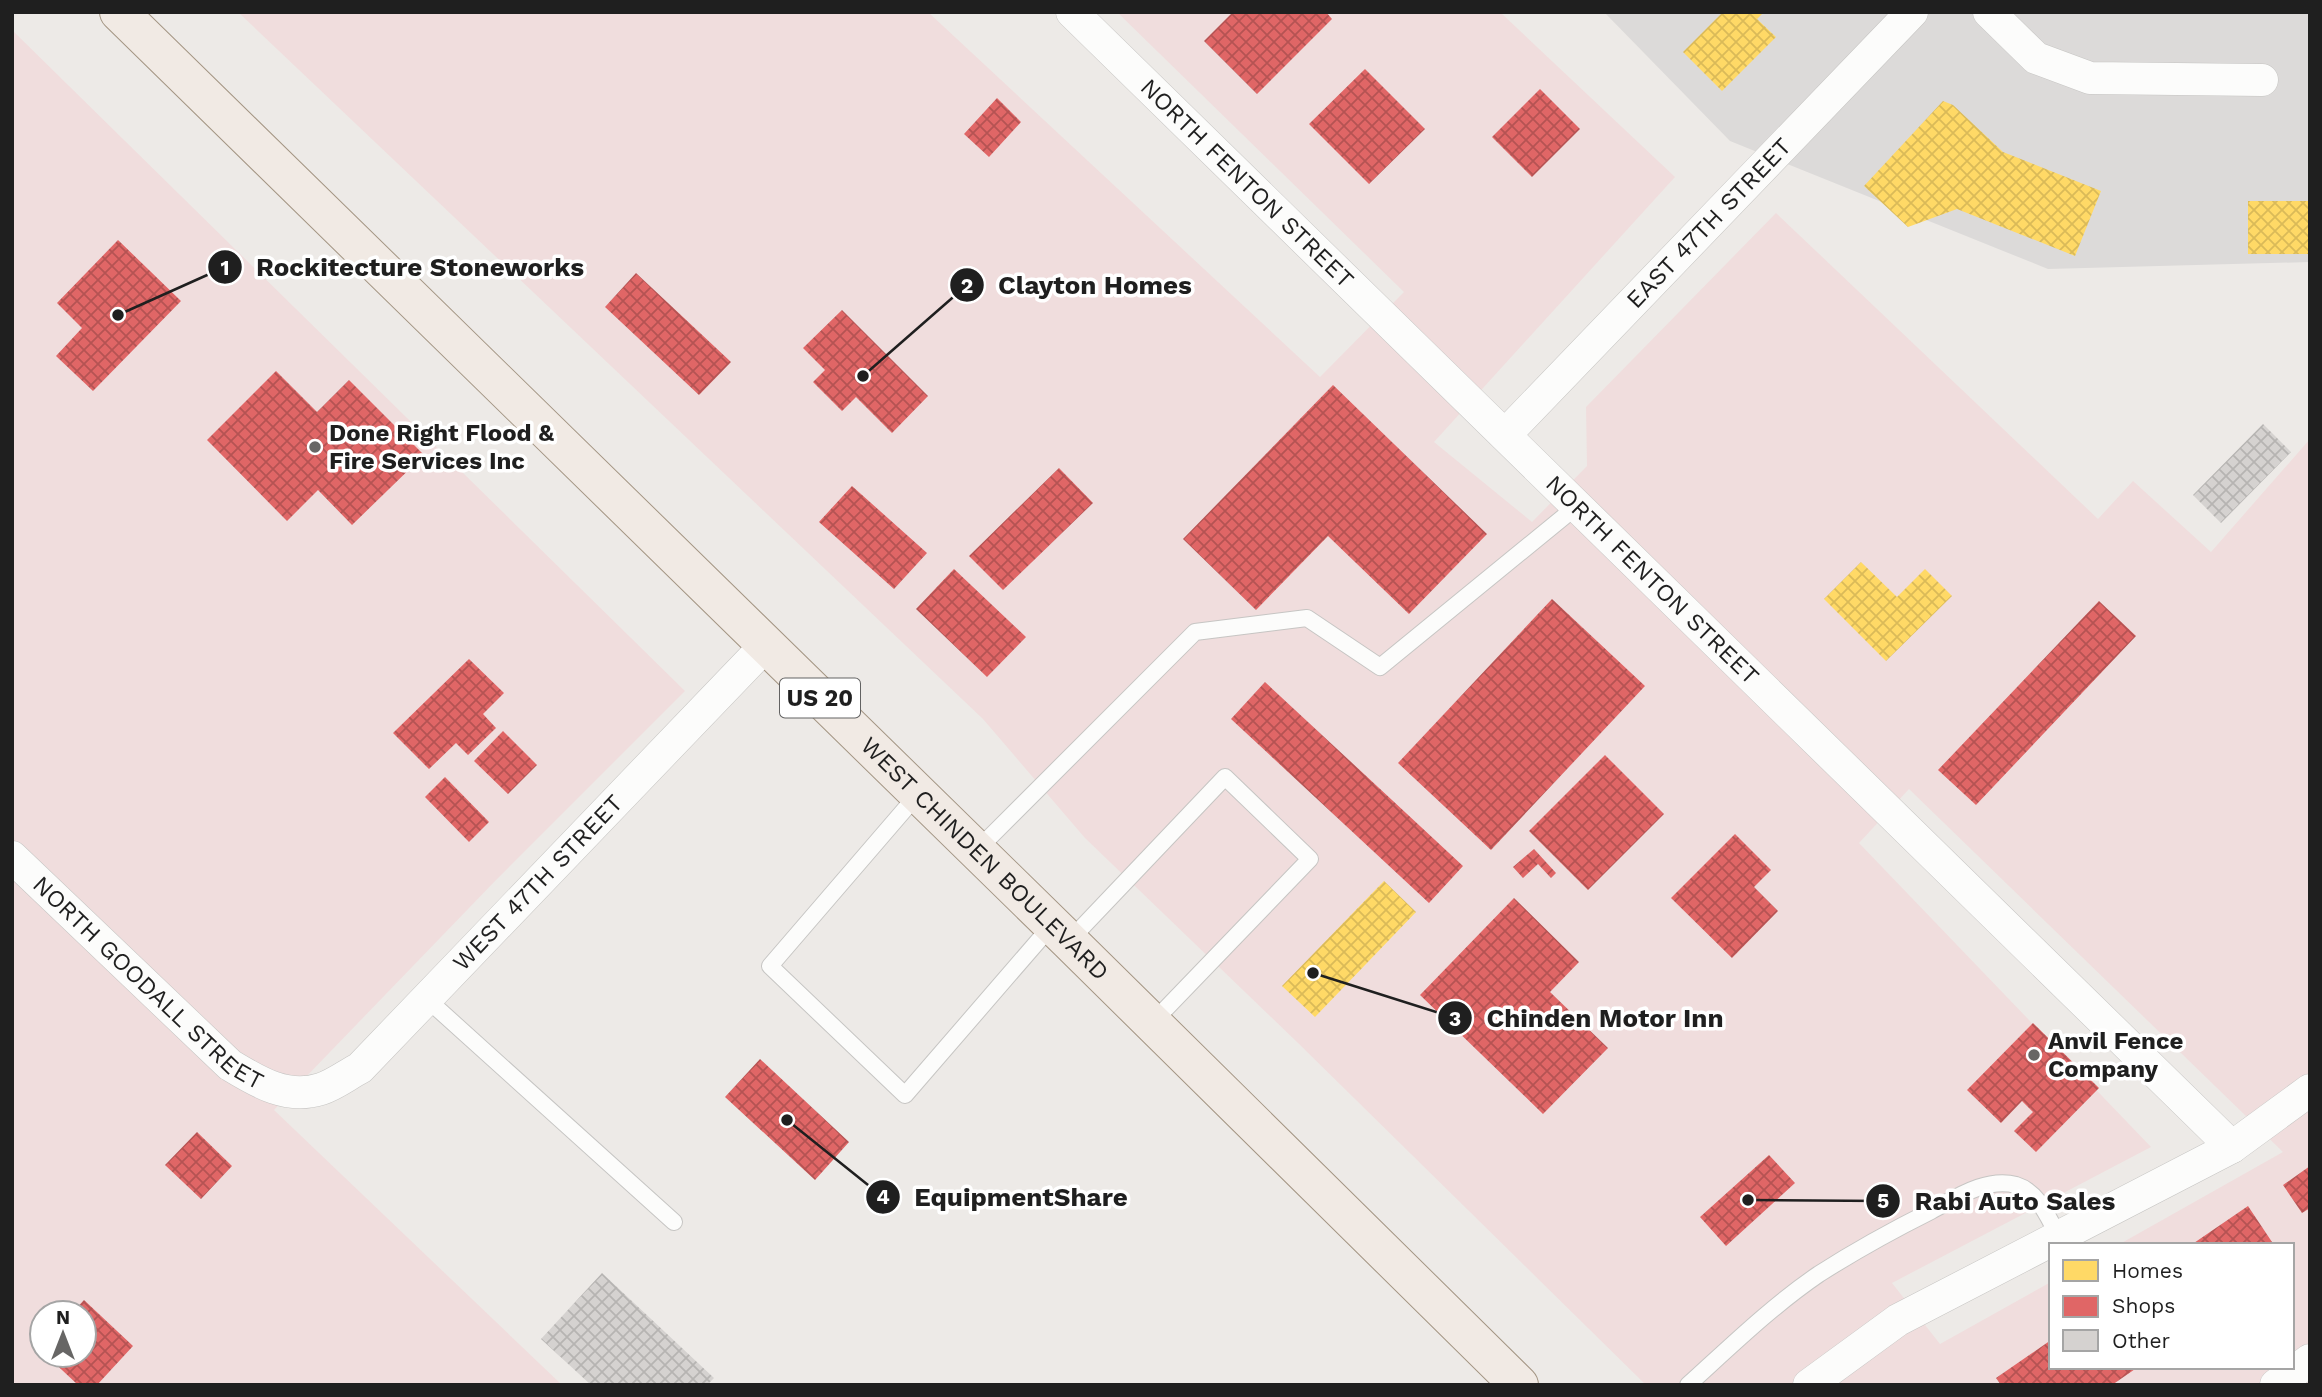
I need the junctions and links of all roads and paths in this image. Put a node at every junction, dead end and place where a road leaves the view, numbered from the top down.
1 (119, 12) edge
2 (1072, 12) edge
3 (1912, 12) edge
4 (1989, 12) edge
5 (2262, 80) dead end
6 (1505, 435) junction
7 (1577, 506) junction
8 (766, 645) junction
9 (918, 794) junction
10 (976, 851) junction
11 (12, 857) edge
12 (1060, 933) junction
13 (428, 1000) junction
14 (1152, 1023) junction
15 (2310, 1090) edge
16 (294, 1092) joint
17 (2232, 1147) junction
18 (674, 1222) dead end
19 (2059, 1237) junction
20 (2310, 1360) edge
21 (1519, 1385) edge
22 (1688, 1385) edge
23 (1809, 1385) edge
24 (2276, 1385) edge

1 - 8 main road, WEST CHINDEN BOULEVARD / US 20
2 - 6 street, NORTH FENTON STREET
3 - 6 street, EAST 47TH STREET
4 - 5 street
6 - 7 street, NORTH FENTON STREET
7 - 10 lane
7 - 17 street, NORTH FENTON STREET
8 - 9 main road, WEST CHINDEN BOULEVARD / US 20
8 - 13 street, WEST 47TH STREET
9 - 10 main road, WEST CHINDEN BOULEVARD / US 20
9 - 12 lane
10 - 12 main road, WEST CHINDEN BOULEVARD / US 20
11 - 16 street, NORTH GOODALL STREET
12 - 14 main road, WEST CHINDEN BOULEVARD / US 20
12 - 14 lane
13 - 16 street, WEST 47TH STREET
13 - 18 lane
14 - 21 main road, WEST CHINDEN BOULEVARD / US 20
15 - 17 street
17 - 19 street
19 - 22 lane
19 - 23 street
20 - 24 street

